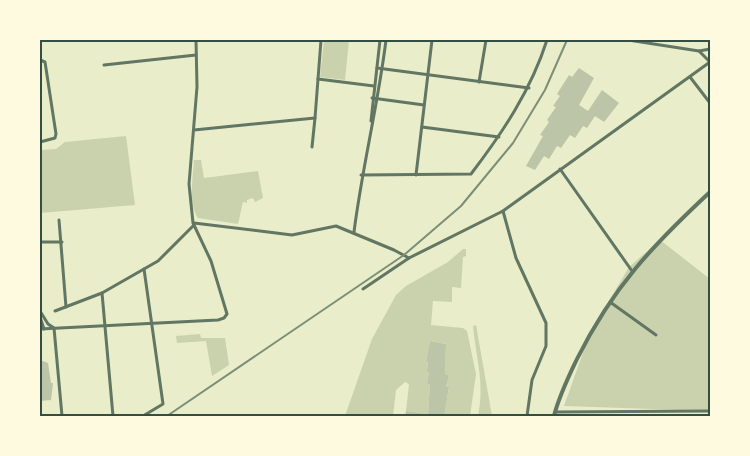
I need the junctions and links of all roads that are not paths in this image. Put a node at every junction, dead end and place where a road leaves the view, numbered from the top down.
1 (196, 40) edge
2 (321, 40) edge
3 (380, 40) edge
4 (386, 40) edge
5 (432, 40) edge
6 (486, 40) edge
7 (548, 40) edge
8 (628, 40) edge
9 (710, 49) edge
10 (699, 51) junction
11 (196, 55) junction
12 (40, 60) edge
13 (710, 62) edge
14 (104, 64) dead end
15 (377, 68) junction
16 (383, 69) junction
17 (427, 76) junction
18 (690, 78) junction
19 (318, 79) junction
20 (479, 82) junction
21 (374, 86) junction
22 (529, 88) junction
23 (372, 98) junction
24 (379, 98) junction
25 (710, 103) edge
26 (424, 104) junction
27 (315, 118) junction
28 (422, 126) junction
29 (370, 129) junction
30 (194, 130) junction
31 (500, 137) junction
32 (40, 142) edge
33 (312, 147) dead end
34 (560, 168) junction
35 (361, 175) junction
36 (416, 175) junction
37 (710, 192) edge
38 (502, 211) junction
39 (59, 220) dead end
40 (194, 224) junction
41 (354, 232) junction
42 (40, 242) edge
43 (62, 242) junction
44 (409, 258) junction
45 (144, 269) junction
46 (632, 271) junction
47 (363, 289) dead end
48 (102, 293) junction
49 (610, 301) junction
50 (66, 307) junction
51 (40, 311) edge
52 (55, 312) dead end
53 (40, 317) edge
54 (152, 322) junction
55 (105, 325) junction
56 (54, 328) junction
57 (42, 329) edge
58 (656, 335) dead end
59 (710, 411) edge
60 (554, 414) edge
61 (675, 414) edge
62 (62, 416) edge
63 (114, 416) edge
64 (143, 416) edge
65 (527, 416) edge

1 - 11 street
2 - 19 street
3 - 15 street
4 - 16 street
5 - 17 street
6 - 20 street
7 - 22 street
8 - 10 street
9 - 10 street
10 - 13 street
11 - 14 street
11 - 30 street
12 - 32 street
13 - 18 street
15 - 16 street
15 - 21 street
16 - 17 street
16 - 24 street
17 - 20 street
17 - 26 street
18 - 25 street
18 - 34 street
19 - 21 street
19 - 27 street
20 - 22 street
21 - 23 street
22 - 31 street
23 - 24 street
23 - 29 street
24 - 26 street
24 - 29 street
26 - 28 street
27 - 30 street
27 - 33 street
28 - 31 street
28 - 36 street
29 - 35 street
30 - 40 street
31 - 36 street
34 - 38 street
34 - 46 street
35 - 36 street
35 - 41 street
37 - 46 street
38 - 44 street
38 - 65 street
39 - 43 street
40 - 41 street
40 - 45 street
40 - 54 street
41 - 44 street
42 - 43 street
43 - 50 street
44 - 47 street
45 - 48 street
45 - 54 street
46 - 49 street
48 - 50 street
48 - 55 street
49 - 58 street
49 - 60 street
50 - 52 street
51 - 56 street
53 - 57 street
54 - 55 street
54 - 64 street
55 - 56 street
55 - 63 street
56 - 57 street
56 - 62 street
59 - 61 street
60 - 61 street

